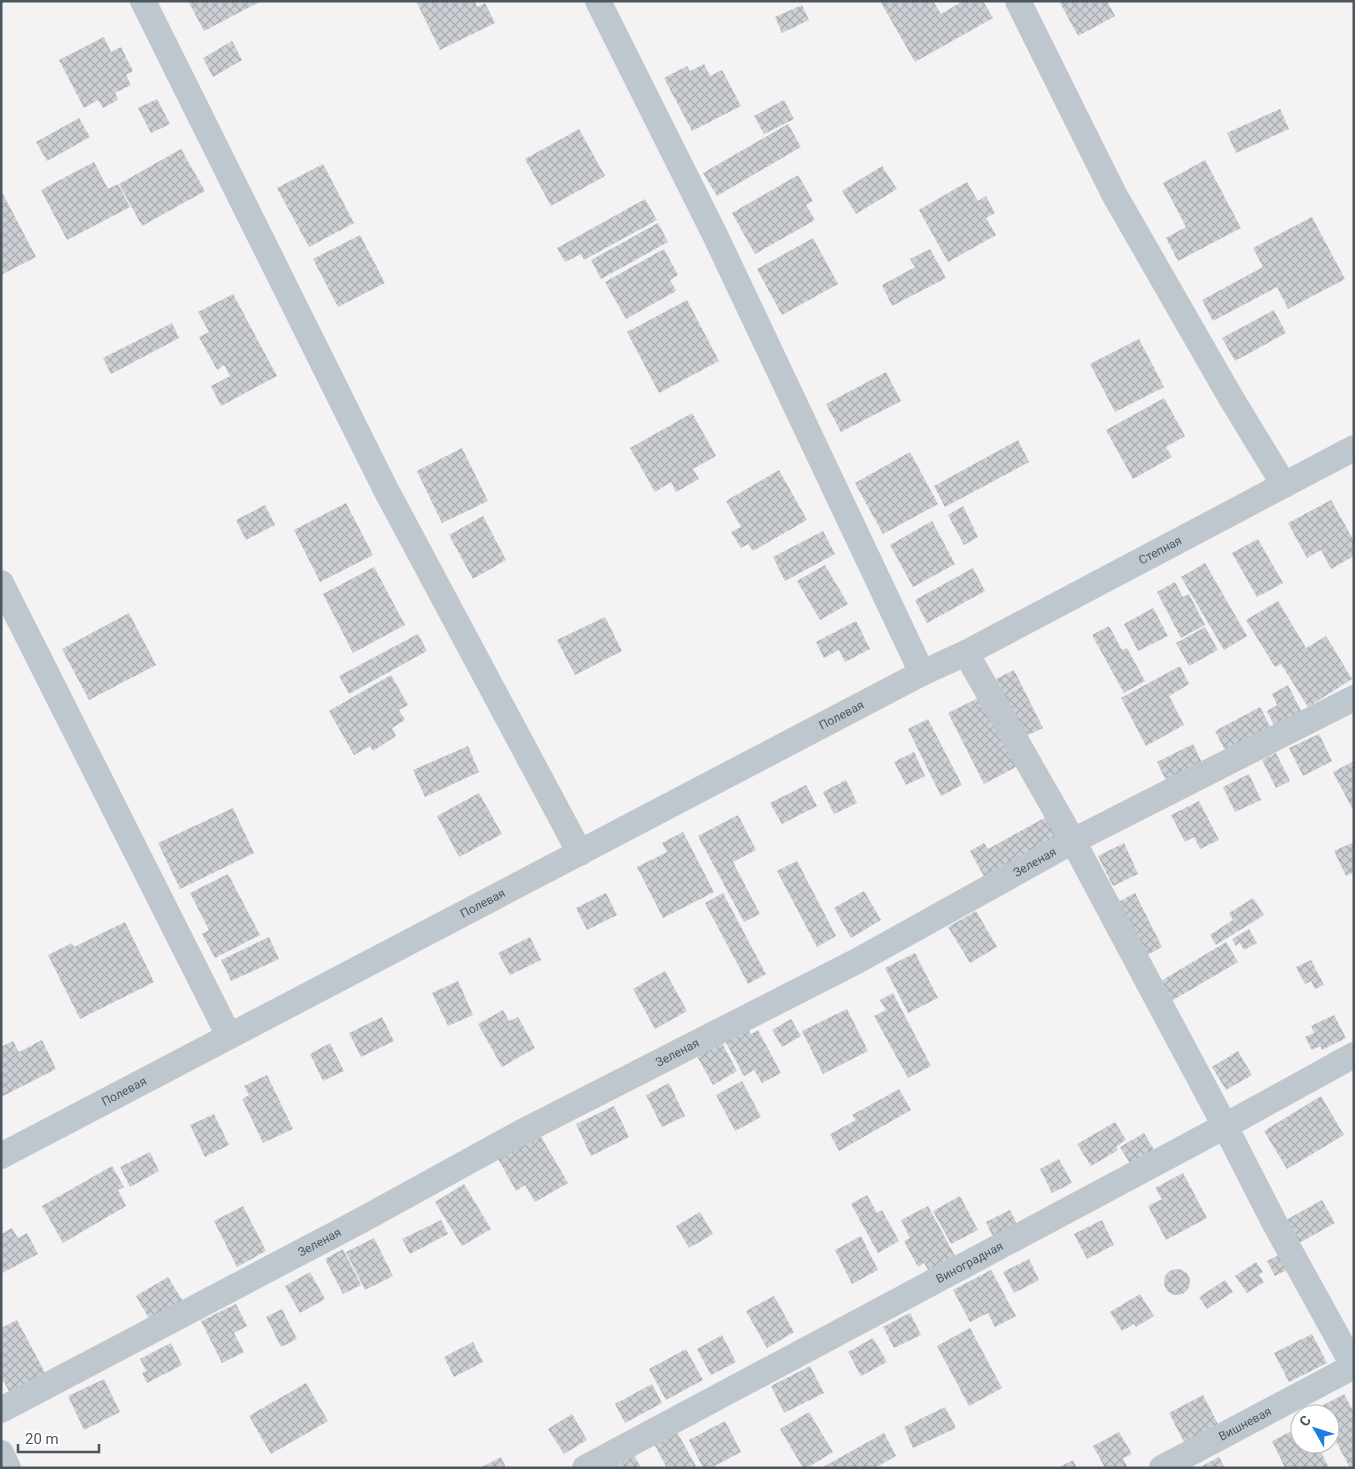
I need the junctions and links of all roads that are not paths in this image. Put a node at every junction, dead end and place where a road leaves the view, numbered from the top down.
1 (143, 1) edge
2 (598, 1) edge
3 (1018, 1) edge
4 (1354, 448) edge
5 (1284, 485) junction
6 (1, 582) edge
7 (966, 653) junction
8 (922, 673) junction
9 (1354, 698) edge
10 (1073, 841) junction
11 (580, 853) junction
12 (229, 1036) junction
13 (1354, 1055) edge
14 (1226, 1126) junction
15 (1, 1156) edge
16 (1354, 1367) edge
17 (1, 1410) edge
18 (1, 1453) edge
19 (8, 1468) edge
20 (585, 1468) edge
21 (1162, 1468) edge

1 - 11 street
2 - 8 street
3 - 5 street
4 - 5 street, Степная
5 - 7 street, Степная
6 - 12 street
7 - 8 street, Полевая
7 - 10 street
8 - 11 street, Полевая
9 - 10 street, Зеленая
10 - 14 street
10 - 17 street, Зеленая
11 - 12 street, Полевая
12 - 15 street, Полевая
13 - 14 street, Виноградная
14 - 16 street
14 - 20 street, Виноградная
16 - 21 street, Вишневая
18 - 19 street

